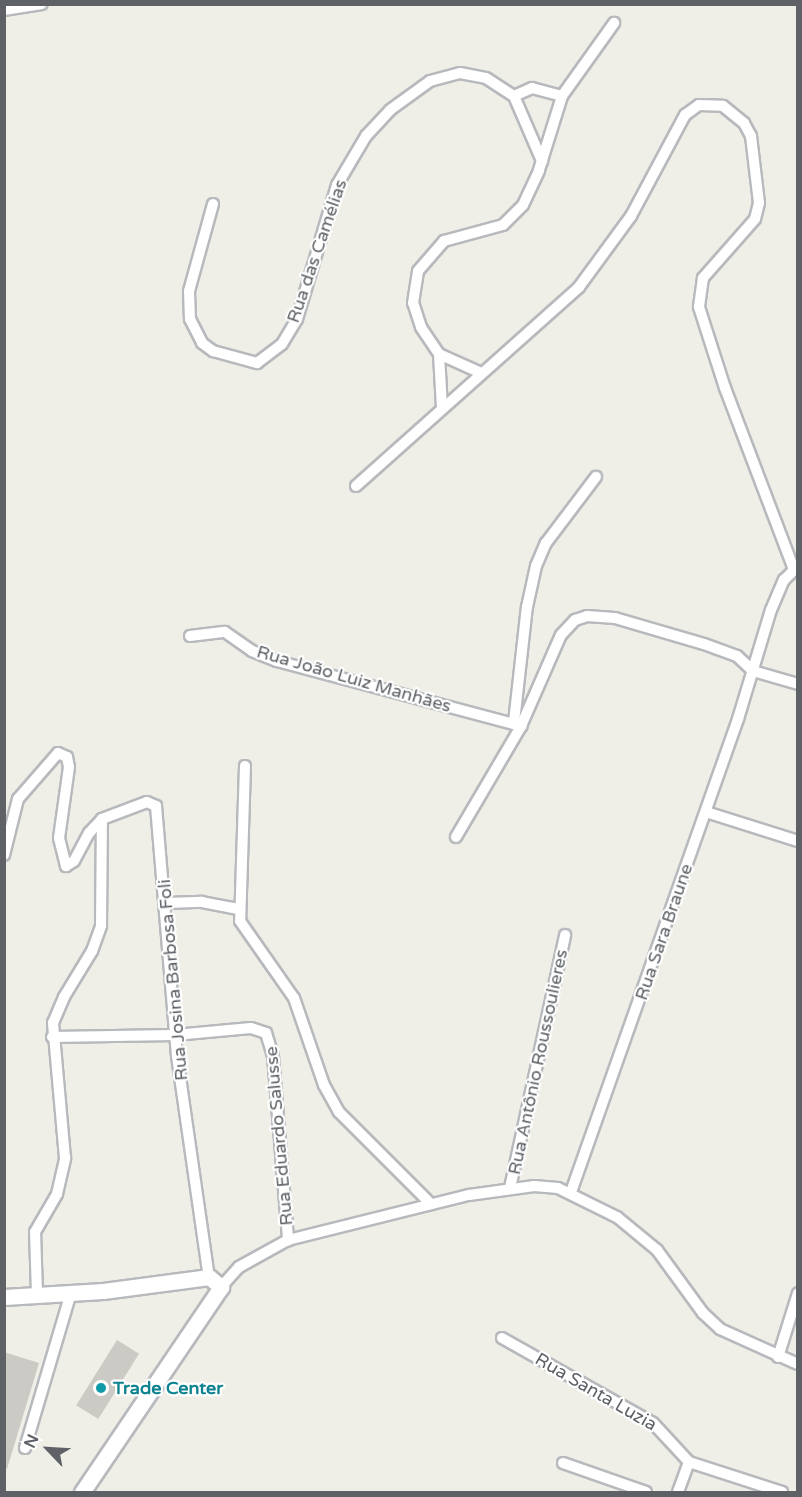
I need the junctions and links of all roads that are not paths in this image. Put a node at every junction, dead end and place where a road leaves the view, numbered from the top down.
1 (42, 4) edge
2 (4, 10) edge
3 (614, 23) dead end
4 (514, 96) junction
5 (562, 96) junction
6 (542, 161) junction
7 (213, 204) dead end
8 (439, 354) junction
9 (481, 373) junction
10 (442, 408) junction
11 (596, 477) dead end
12 (356, 486) dead end
13 (796, 568) edge
14 (190, 636) dead end
15 (753, 671) junction
16 (798, 684) edge
17 (518, 724) junction
18 (245, 766) dead end
19 (706, 812) junction
20 (102, 819) junction
21 (456, 837) dead end
22 (798, 841) edge
23 (4, 855) edge
24 (167, 903) junction
25 (238, 909) junction
26 (565, 935) dead end
27 (174, 1035) junction
28 (52, 1037) junction
29 (510, 1188) junction
30 (571, 1192) junction
31 (431, 1204) junction
32 (288, 1240) junction
33 (209, 1277) junction
34 (221, 1287) junction
35 (71, 1293) junction
36 (798, 1293) edge
37 (37, 1294) junction
38 (4, 1298) edge
39 (502, 1338) dead end
40 (778, 1357) junction
41 (798, 1364) edge
42 (25, 1448) dead end
43 (689, 1462) junction
44 (562, 1463) dead end
45 (82, 1492) edge
46 (646, 1492) edge
47 (678, 1492) edge
48 (782, 1492) edge

1 - 2 street
3 - 5 street
4 - 5 street
4 - 6 street
4 - 7 street, Rua das Camélias
5 - 6 street
6 - 8 street
8 - 9 street
8 - 10 street
9 - 10 street
9 - 13 street
10 - 12 street
11 - 17 street
13 - 15 street, Rua Sara Braune
14 - 17 street, Rua João Luiz Manhães
15 - 16 street
15 - 17 street
15 - 19 street, Rua Sara Braune
17 - 21 street
18 - 25 street
19 - 22 street
19 - 30 street, Rua Sara Braune
20 - 23 street
20 - 24 street, Rua Josina Barbosa Foli
20 - 28 street
24 - 25 street
24 - 27 street, Rua Josina Barbosa Foli
25 - 31 street
26 - 29 street, Rua Antônio Roussoulieres
27 - 28 street, Rua Eduardo Salusse
27 - 32 street, Rua Eduardo Salusse
27 - 33 street, Rua Josina Barbosa Foli
28 - 37 street
29 - 30 street
29 - 31 street
30 - 40 street
31 - 32 street
32 - 34 street
33 - 34 street
33 - 35 street
34 - 45 street
35 - 37 street
35 - 42 street
36 - 40 street
37 - 38 street
39 - 43 street, Rua Santa Luzia
40 - 41 street
43 - 47 street
43 - 48 street, Rua Santa Luzia
44 - 46 street

